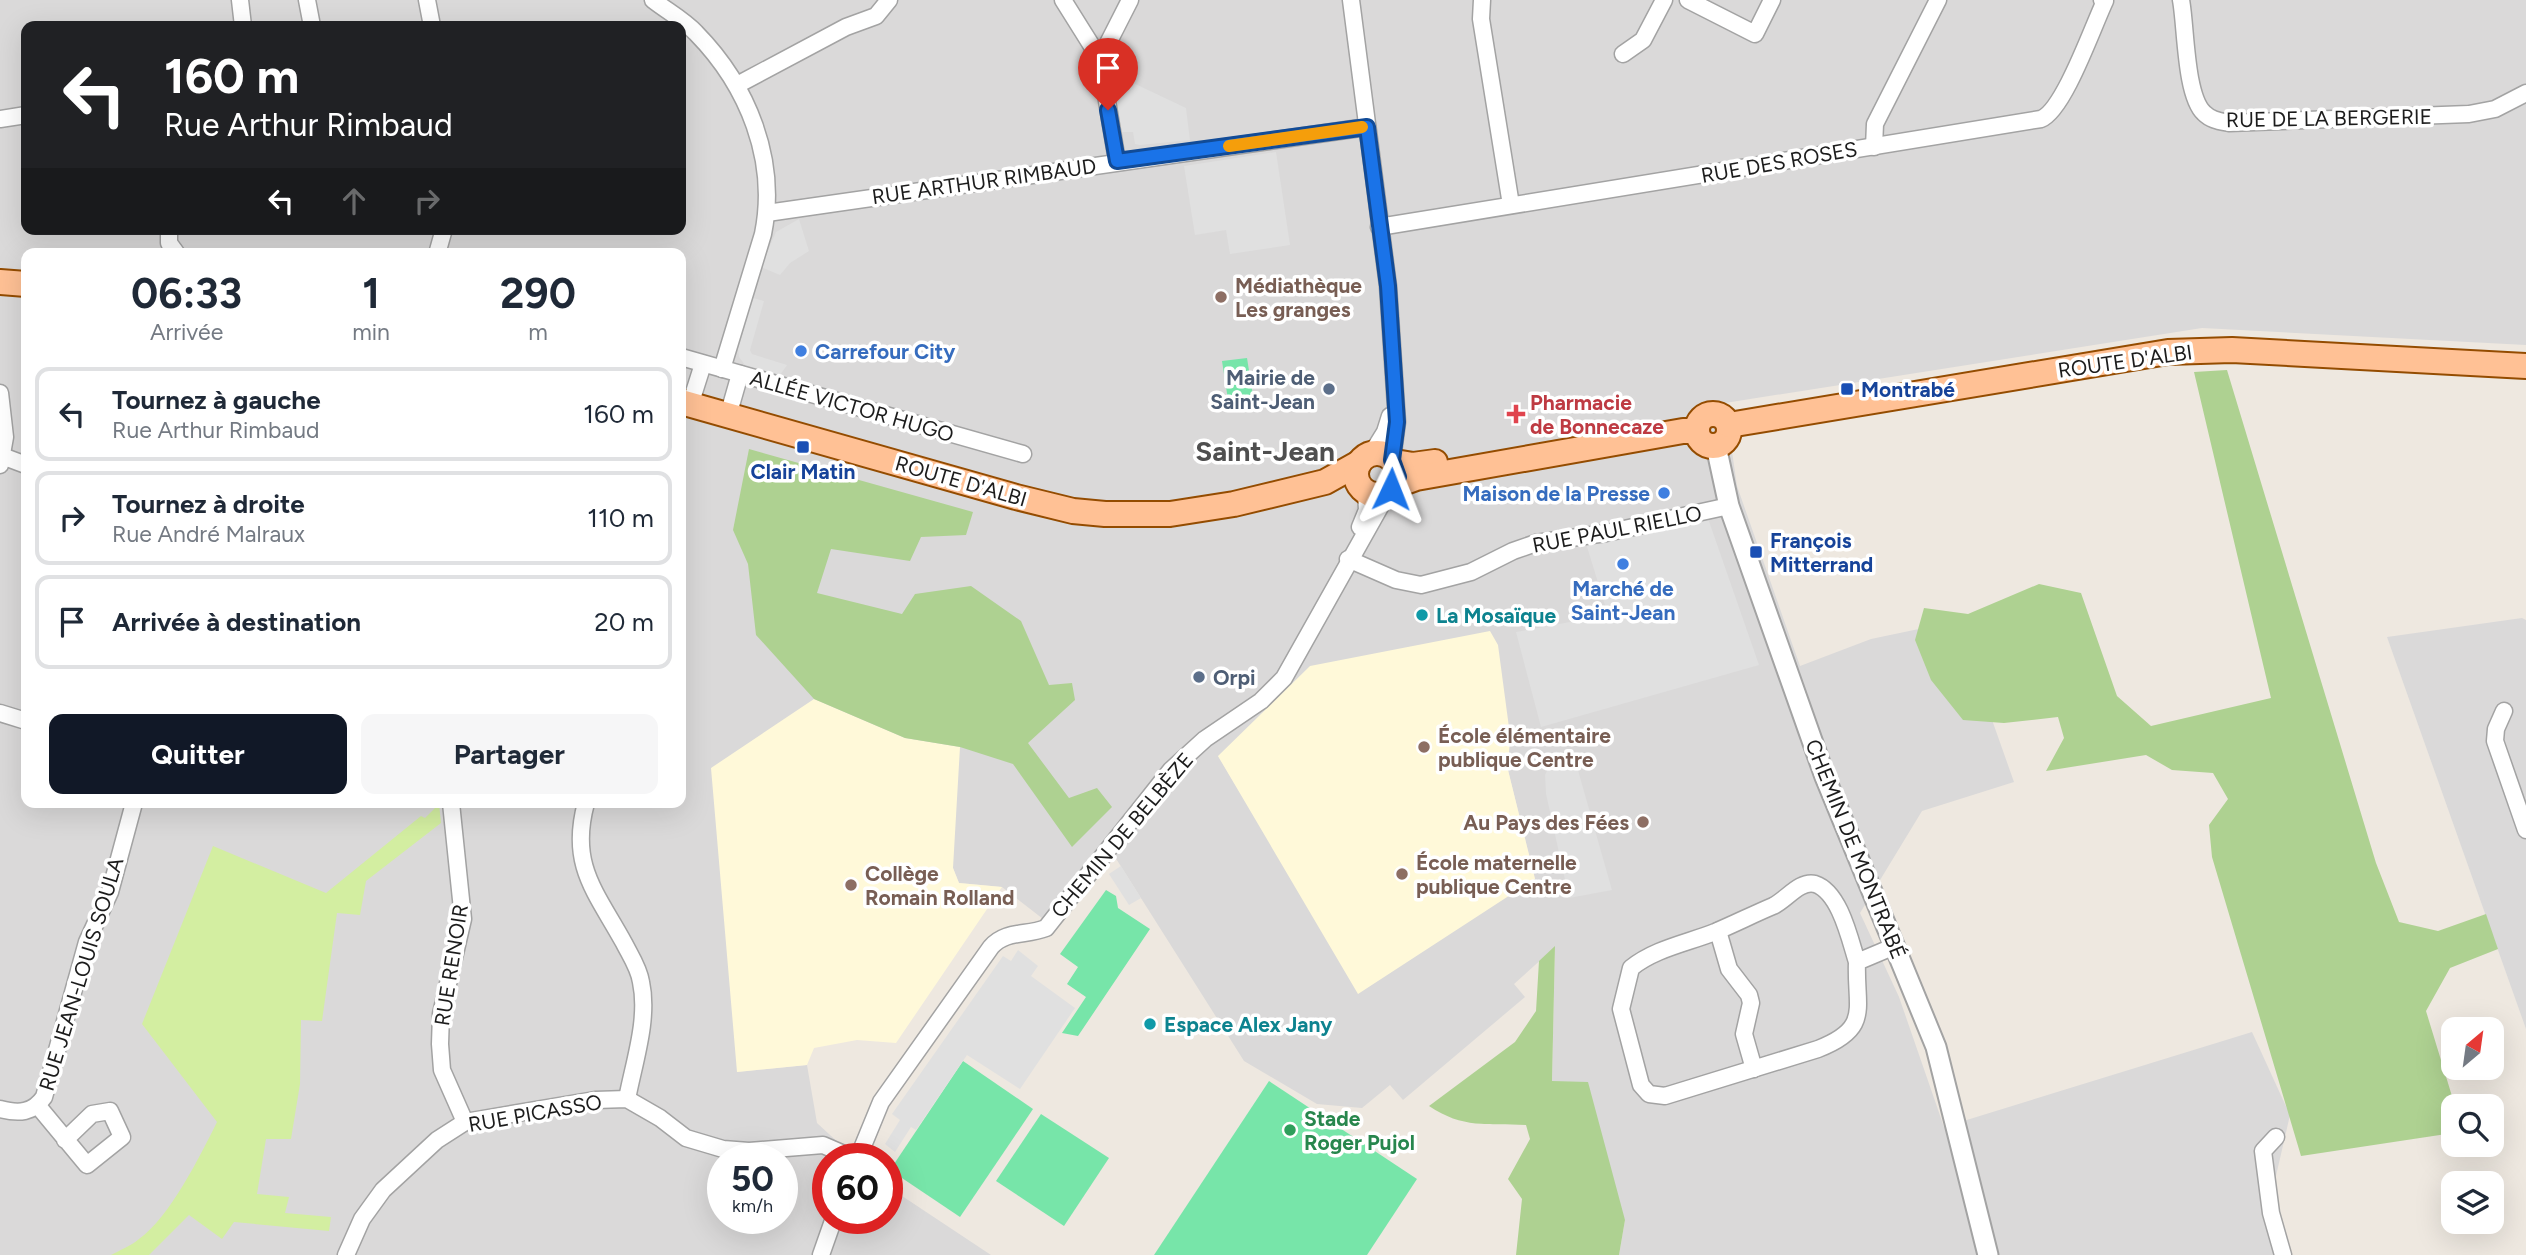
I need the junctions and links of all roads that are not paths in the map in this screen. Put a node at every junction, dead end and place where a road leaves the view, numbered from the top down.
1 (240, 0) edge
2 (307, 0) edge
3 (427, 0) edge
4 (653, 0) edge
5 (888, 0) edge
6 (1063, 0) edge
7 (1130, 0) edge
8 (1351, 0) edge
9 (1482, 0) edge
10 (1664, 0) edge
11 (1688, 0) edge
12 (1772, 0) edge
13 (1938, 0) edge
14 (2181, 0) edge
15 (2104, 1) edge
16 (242, 21) edge
17 (311, 21) edge
18 (431, 21) edge
19 (681, 21) edge
20 (686, 25) edge
21 (1623, 54) dead end
22 (1100, 59) junction
23 (739, 84) junction
24 (2526, 93) edge
25 (21, 116) edge
26 (0, 119) edge
27 (1367, 127) junction
28 (1874, 146) junction
29 (1117, 161) junction
30 (1511, 205) junction
31 (767, 213) junction
32 (1379, 227) junction
33 (0, 282) edge
34 (21, 284) edge
35 (0, 299) edge
36 (21, 301) edge
37 (686, 359) edge
38 (703, 364) junction
39 (2526, 366) edge
40 (722, 369) junction
41 (740, 374) junction
42 (0, 393) edge
43 (686, 404) edge
44 (728, 416) junction
45 (1714, 434) junction
46 (1589, 447) junction
47 (1023, 454) dead end
48 (1, 460) edge
49 (21, 464) edge
50 (1379, 474) junction
51 (1729, 506) junction
52 (1361, 536) junction
53 (1348, 559) junction
54 (2504, 711) dead end
55 (0, 713) edge
56 (21, 719) edge
57 (133, 808) edge
58 (452, 808) edge
59 (585, 808) edge
60 (2526, 831) edge
61 (1718, 931) junction
62 (1895, 946) junction
63 (1857, 962) junction
64 (1755, 1069) junction
65 (627, 1098) junction
66 (37, 1106) junction
67 (0, 1109) edge
68 (465, 1122) junction
69 (2276, 1137) dead end
70 (65, 1140) dead end
71 (863, 1143) edge
72 (812, 1145) edge
73 (828, 1234) edge
74 (346, 1255) edge
75 (821, 1255) edge
76 (1988, 1255) edge
77 (2283, 1255) edge

1 - 16 street
2 - 17 street
3 - 18 street
4 - 19 street
5 - 23 street
6 - 22 street
7 - 22 street
8 - 27 street
9 - 30 street
10 - 21 street
11 - 12 street
13 - 28 street
14 - 24 street, RUE DE LA BERGERIE
15 - 28 street, RUE DES ROSES
20 - 23 street
22 - 29 street
23 - 31 street
25 - 26 street
27 - 29 street, RUE ARTHUR RIMBAUD
27 - 32 street
28 - 30 street, RUE DES ROSES
29 - 31 street, RUE ARTHUR RIMBAUD
30 - 32 street, RUE DES ROSES
31 - 40 street
32 - 50 street
33 - 34 main road
35 - 36 main road
37 - 38 street, ALLÉE VICTOR HUGO
38 - 40 street, ALLÉE VICTOR HUGO
38 - 43 street
39 - 45 main road, ROUTE D'ALBI
40 - 41 street, ALLÉE VICTOR HUGO
41 - 44 street
41 - 47 street, ALLÉE VICTOR HUGO
42 - 48 street
43 - 44 main road, ROUTE D'ALBI
44 - 50 main road, ROUTE D'ALBI
45 - 46 main road, ROUTE D'ALBI
45 - 51 street, CHEMIN DE MONTRABÉ
46 - 50 main road, ROUTE D'ALBI
46 - 50 main road, ROUTE D'ALBI
48 - 49 street
50 - 52 street, CHEMIN DE BELBÈZE
50 - 52 street, CHEMIN DE BELBÈZE
51 - 53 street, RUE PAUL RIELLO
51 - 62 street, CHEMIN DE MONTRABÉ
52 - 53 street, CHEMIN DE BELBÈZE
53 - 71 street, CHEMIN DE BELBÈZE
54 - 60 street
55 - 56 street
57 - 66 street, RUE JEAN-LOUIS SOULA
58 - 68 street, RUE RENOIR
59 - 65 street
61 - 63 street
61 - 64 street
61 - 64 street
62 - 63 street
62 - 76 street, CHEMIN DE MONTRABÉ
63 - 64 street
65 - 68 street, RUE PICASSO
65 - 72 street, RUE PICASSO
66 - 67 street, RUE JEAN-LOUIS SOULA
66 - 70 street
68 - 74 street, RUE PICASSO
69 - 77 street
73 - 75 street

